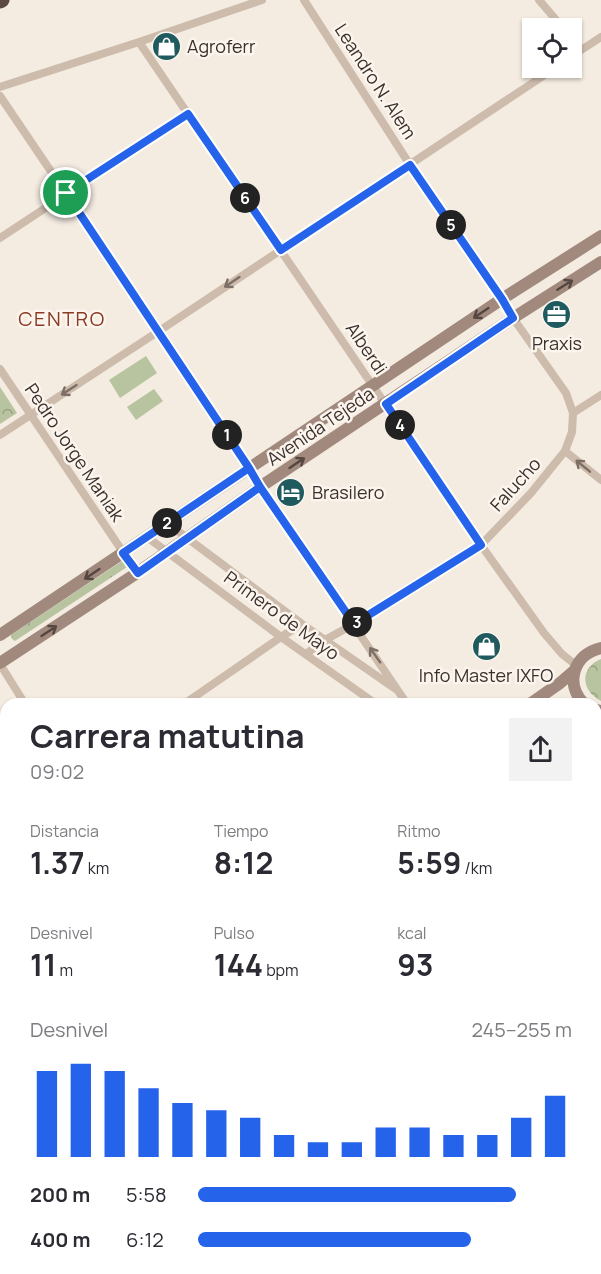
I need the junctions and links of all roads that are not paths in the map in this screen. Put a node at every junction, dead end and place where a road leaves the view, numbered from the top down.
1 (262, 0) edge
2 (304, 0) edge
3 (539, 0) edge
4 (554, 18) edge
5 (601, 37) edge
6 (139, 42) junction
7 (582, 49) edge
8 (540, 78) edge
9 (0, 87) edge
10 (0, 96) edge
11 (188, 114) junction
12 (410, 165) junction
13 (66, 193) junction
14 (601, 236) edge
15 (0, 238) edge
16 (281, 250) junction
17 (601, 262) edge
18 (502, 299) junction
19 (513, 318) junction
20 (159, 332) junction
21 (0, 369) edge
22 (373, 385) junction
23 (601, 395) edge
24 (386, 404) junction
25 (573, 413) junction
26 (31, 415) junction
27 (0, 435) edge
28 (566, 451) junction
29 (249, 468) junction
30 (601, 480) edge
31 (260, 487) junction
32 (167, 523) junction
33 (147, 537) junction
34 (188, 540) junction
35 (481, 545) junction
36 (169, 552) junction
37 (123, 553) junction
38 (138, 573) junction
39 (302, 624) junction
40 (354, 624) junction
41 (0, 635) edge
42 (281, 637) junction
43 (325, 640) junction
44 (599, 646) edge
45 (306, 654) junction
46 (0, 663) edge
47 (576, 668) junction
48 (402, 694) junction
49 (21, 698) edge
50 (193, 698) edge
51 (368, 698) edge
52 (404, 698) edge
53 (539, 698) edge
54 (580, 698) edge

1 - 6 street
2 - 12 street, Leandro N. Alem
3 - 4 street
5 - 7 street
6 - 9 street
6 - 11 street, Alberdi
8 - 12 street
10 - 13 street
11 - 13 street
11 - 16 street, Alberdi
12 - 16 street
12 - 18 street, Leandro N. Alem
13 - 15 street
13 - 20 street
14 - 18 main road, Avenida Tejeda
16 -> 20 street
16 - 22 street, Alberdi
19 -> 17 main road, Avenida Tejeda
18 - 19 street, Leandro N. Alem
18 -> 22 main road, Avenida Tejeda
19 - 24 main road, Avenida Tejeda
19 - 25 street
20 -> 26 street
20 - 29 street
21 - 26 street, Pedro Jorge Maniak
22 - 24 street, Alberdi
22 - 29 main road, Avenida Tejeda
23 - 25 street
31 -> 24 main road, Avenida Tejeda
24 - 35 street, Alberdi
25 - 28 street
26 - 27 street
26 - 37 street, Pedro Jorge Maniak
30 -> 28 street
28 - 35 street, Falucho
29 - 31 street
29 - 32 main road, Avenida Tejeda
31 - 34 main road, Avenida Tejeda
31 - 40 street
32 - 33 main road, Avenida Tejeda
32 - 34 street, Primero de Mayo
33 - 36 street, Primero de Mayo
33 - 37 main road, Avenida Tejeda
34 - 36 main road, Avenida Tejeda
34 - 39 street, Primero de Mayo
35 - 40 street, Falucho
35 - 47 street, Alberdi
36 - 38 main road, Avenida Tejeda
36 - 42 street, Primero de Mayo
37 - 38 street, Pedro Jorge Maniak
37 -> 41 main road, Avenida Tejeda
46 -> 38 main road, Avenida Tejeda
39 - 42 street
39 - 43 street, Primero de Mayo
40 - 43 street, Falucho
48 -> 40 street
42 - 45 street, Primero de Mayo
42 - 50 street
43 - 45 street, Falucho
43 - 48 street, Primero de Mayo
44 - 47 main road
45 - 51 street, Primero de Mayo
46 - 49 street
47 - 53 main road
47 - 54 main road
48 - 52 street

